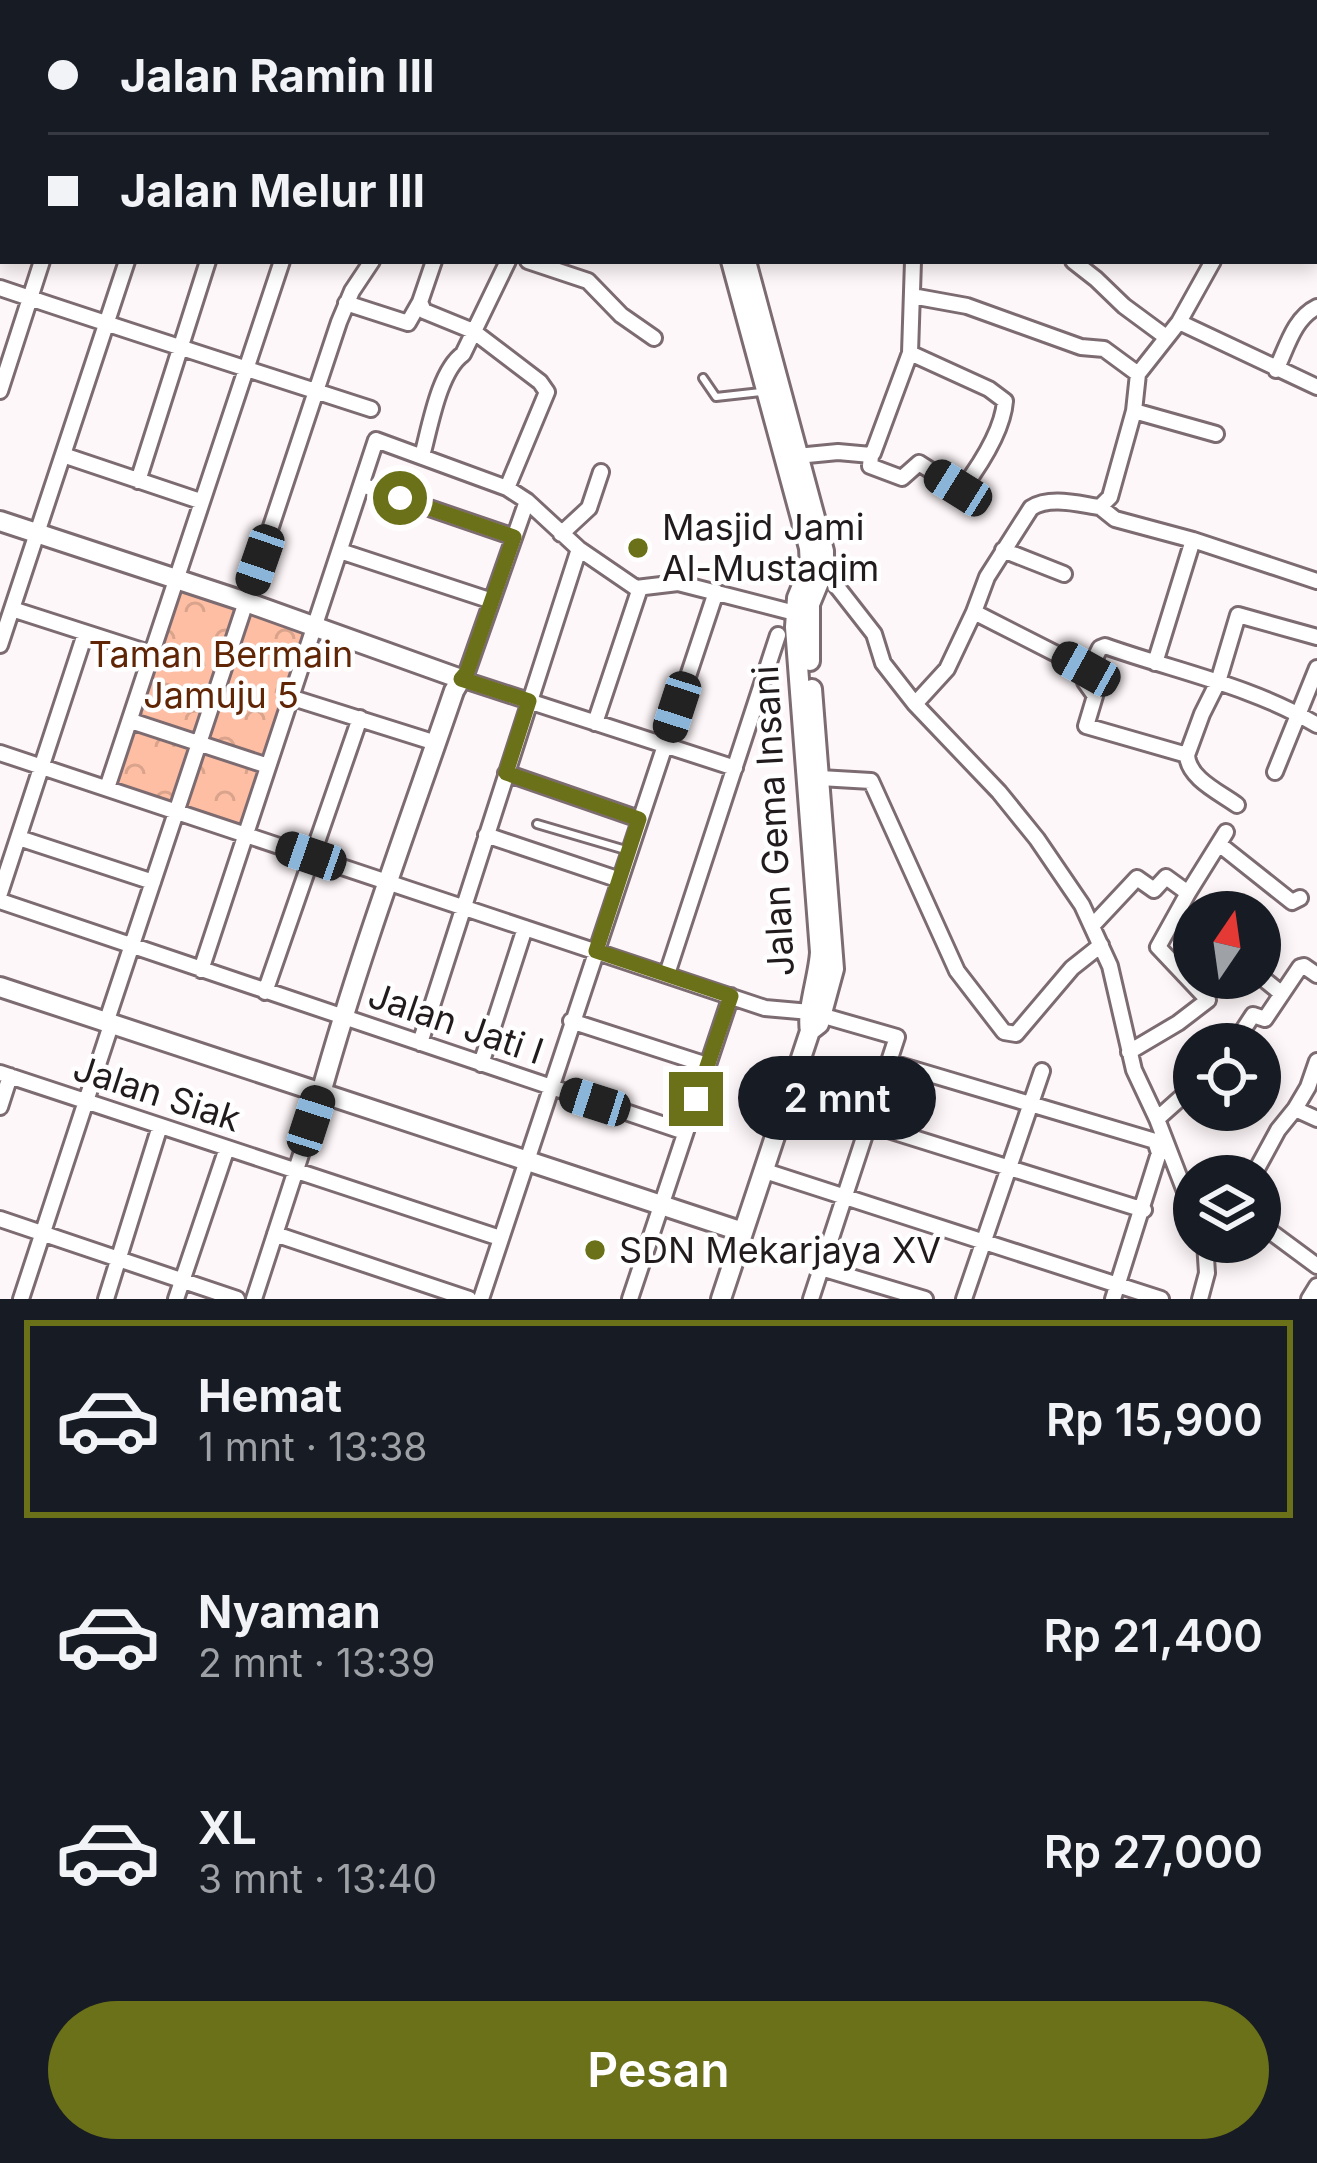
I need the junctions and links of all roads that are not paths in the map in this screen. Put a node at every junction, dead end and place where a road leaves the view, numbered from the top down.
1 (41, 264) edge
2 (127, 264) edge
3 (207, 264) edge
4 (281, 264) edge
5 (370, 264) edge
6 (433, 264) edge
7 (506, 264) edge
8 (537, 264) edge
9 (591, 264) edge
10 (732, 264) edge
11 (747, 264) edge
12 (913, 264) edge
13 (1076, 264) edge
14 (1211, 264) edge
15 (588, 281) junction
16 (0, 288) edge
17 (912, 296) junction
18 (29, 298) junction
19 (420, 302) junction
20 (346, 303) junction
21 (1317, 308) edge
22 (109, 322) junction
23 (1179, 322) junction
24 (473, 331) junction
25 (1166, 337) junction
26 (654, 338) dead end
27 (179, 348) junction
28 (910, 353) junction
29 (245, 370) junction
30 (1276, 370) junction
31 (1138, 374) junction
32 (703, 378) dead end
33 (1317, 387) edge
34 (0, 391) edge
35 (766, 391) junction
36 (317, 392) junction
37 (371, 410) dead end
38 (1134, 411) junction
39 (1216, 434) dead end
40 (871, 454) junction
41 (63, 455) junction
42 (422, 456) junction
43 (797, 456) junction
44 (601, 472) dead end
45 (138, 481) junction
46 (362, 485) junction
47 (507, 488) junction
48 (200, 501) junction
49 (526, 501) junction
50 (1100, 506) junction
51 (0, 521) edge
52 (810, 527) junction
53 (36, 533) junction
54 (561, 534) junction
55 (514, 537) junction
56 (1193, 540) junction
57 (579, 549) junction
58 (1003, 550) junction
59 (340, 551) junction
60 (817, 568) junction
61 (1064, 574) dead end
62 (175, 578) junction
63 (1317, 580) edge
64 (640, 588) junction
65 (716, 592) junction
66 (493, 601) junction
67 (246, 602) junction
68 (12, 609) junction
69 (974, 612) junction
70 (802, 615) junction
71 (315, 626) junction
72 (85, 634) junction
73 (778, 635) dead end
74 (1317, 637) edge
75 (0, 645) edge
76 (152, 655) junction
77 (1155, 663) junction
78 (1317, 668) edge
79 (1086, 669) junction
80 (461, 679) junction
81 (1218, 682) junction
82 (293, 698) junction
83 (529, 701) junction
84 (915, 704) junction
85 (1298, 714) junction
86 (360, 718) junction
87 (131, 721) junction
88 (595, 723) junction
89 (1317, 725) edge
90 (199, 742) junction
91 (436, 743) junction
92 (664, 746) junction
93 (0, 753) edge
94 (1187, 755) junction
95 (42, 766) junction
96 (268, 766) junction
97 (735, 768) junction
98 (1275, 772) dead end
99 (506, 773) junction
100 (820, 778) junction
101 (107, 788) junction
102 (1237, 805) dead end
103 (176, 811) junction
104 (639, 819) junction
105 (537, 824) dead end
106 (247, 834) junction
107 (486, 835) junction
108 (19, 838) junction
109 (629, 851) junction
110 (311, 856) junction
111 (387, 880) junction
112 (620, 880) junction
113 (153, 882) junction
114 (1185, 891) edge
115 (1189, 891) edge
116 (1280, 891) edge
117 (1281, 892) edge
118 (0, 897) edge
119 (1300, 898) dead end
120 (463, 907) junction
121 (1173, 922) edge
122 (1093, 925) junction
123 (525, 928) junction
124 (1101, 945) junction
125 (131, 947) junction
126 (596, 951) junction
127 (1173, 963) edge
128 (201, 970) junction
129 (667, 974) junction
130 (1317, 975) edge
131 (0, 987) edge
132 (266, 992) junction
133 (1282, 994) joint
134 (731, 996) junction
135 (1207, 999) edge
136 (342, 1017) junction
137 (814, 1019) junction
138 (571, 1022) junction
139 (1248, 1023) edge
140 (108, 1024) junction
141 (420, 1043) junction
142 (1129, 1052) junction
143 (1317, 1061) edge
144 (889, 1062) junction
145 (481, 1064) junction
146 (707, 1065) junction
147 (1042, 1071) dead end
148 (5, 1074) edge
149 (550, 1087) junction
150 (321, 1093) junction
151 (85, 1101) junction
152 (1030, 1102) junction
153 (1173, 1105) edge
154 (0, 1107) edge
155 (1295, 1109) junction
156 (1157, 1119) junction
157 (1317, 1119) edge
158 (868, 1124) junction
159 (160, 1126) junction
160 (685, 1132) junction
161 (227, 1148) junction
162 (1264, 1155) edge
163 (525, 1160) junction
164 (1173, 1160) edge
165 (1007, 1168) junction
166 (295, 1171) junction
167 (764, 1171) junction
168 (844, 1197) junction
169 (662, 1204) junction
170 (1144, 1210) junction
171 (0, 1219) edge
172 (743, 1232) junction
173 (43, 1234) junction
174 (275, 1234) junction
175 (500, 1238) junction
176 (1281, 1239) edge
177 (985, 1242) junction
178 (121, 1259) junction
179 (1206, 1263) edge
180 (1317, 1266) edge
181 (821, 1268) junction
182 (182, 1280) junction
183 (1317, 1286) edge
184 (1116, 1292) edge
185 (1205, 1295) edge
186 (21, 1299) edge
187 (106, 1299) edge
188 (176, 1299) edge
189 (237, 1299) edge
190 (254, 1299) edge
191 (469, 1299) edge
192 (481, 1299) edge
193 (630, 1299) edge
194 (721, 1299) edge
195 (811, 1299) edge
196 (925, 1299) edge
197 (964, 1299) edge
198 (1161, 1299) edge
199 (1309, 1299) edge

1 - 18 street
2 - 22 street
3 - 27 street
4 - 29 street
5 - 20 street
6 - 19 street
7 - 24 street
8 - 15 street
9 - 15 street
10 - 35 street, Jalan Gema Insani
11 - 43 street, Jalan Gema Insani
12 - 17 street
13 - 25 street
14 - 23 street
15 - 26 street
16 - 18 street
17 - 28 street
17 - 31 street
18 - 22 street
18 - 34 street
19 - 20 street
19 - 24 street
20 - 36 street
21 - 30 street
22 - 27 street
22 - 41 street
23 - 25 street
23 - 30 street
24 - 42 street
24 - 47 street
25 - 31 street
27 - 29 street
27 - 45 street
28 - 40 street
28 - 40 street
29 - 36 street
29 - 48 street
30 - 33 street
31 - 38 street
32 - 35 lane
35 - 52 street, Jalan Gema Insani
36 - 37 street
36 - 67 street
38 - 39 street
38 - 50 street
40 - 43 street
41 - 45 street
41 - 53 street
42 - 46 street
42 - 47 street
43 - 52 street, Jalan Gema Insani
44 - 54 street
45 - 48 street
46 - 55 street
46 - 59 street
47 - 49 street
48 - 62 street
49 - 54 street
49 - 55 street
50 - 56 street
50 - 58 street
51 - 53 street
52 - 60 street, Jalan Gema Insani
53 - 62 street
53 - 68 street
54 - 57 street
55 - 66 street
56 - 63 street
56 - 77 street
57 - 64 street
57 - 83 street
58 - 61 street
58 - 69 street
59 - 66 street
59 - 71 street
60 - 70 street, Jalan Gema Insani
60 - 84 street
62 - 67 street
62 - 76 street
64 - 65 street
64 - 88 street
65 - 70 street
65 - 92 street
66 - 80 street
67 - 71 street
67 - 90 street
68 - 72 street
68 - 75 street
69 - 79 street
69 - 84 street
70 - 100 street, Jalan Gema Insani
70 - 137 street, Jalan Gema Insani
71 - 80 street
71 - 82 street
72 - 76 street
72 - 95 street
73 - 97 street
74 - 81 street
76 - 87 street
77 - 79 street
77 - 81 street
78 - 85 street
79 - 94 street
80 - 83 street
80 - 91 street
81 - 85 street
81 - 94 street
82 - 86 street
82 - 96 street
83 - 88 street
83 - 99 street
84 - 122 street
85 - 89 street
85 - 98 street
86 - 91 street
86 - 110 street
87 - 90 street
87 - 101 street
88 - 92 street
90 - 96 street
90 - 103 street
91 - 111 street
92 - 97 street
92 - 104 street
93 - 95 street
94 - 102 street
95 - 101 street
95 - 108 street
96 - 106 street
97 - 129 street
99 - 104 street
99 - 107 street
100 - 124 street
100 - 137 street, Jalan Gema Insani
101 - 103 street
103 - 106 street
103 - 113 street
104 - 109 street
105 - 109 lane
106 - 110 street
106 - 128 street
107 - 112 street
107 - 120 street
108 - 113 street
108 - 118 street
109 - 112 street
110 - 111 street
110 - 132 street
111 - 120 street
111 - 136 street
112 - 126 street
113 - 125 street
114 - 122 street
115 - 116 street
117 - 119 street
118 - 125 street, Jalan Jati I
120 - 123 street
120 - 141 street
121 - 127 street
122 - 124 street
123 - 126 street
123 - 145 street
124 - 142 street
125 - 128 street, Jalan Jati I
125 - 140 street
126 - 129 street
126 - 138 street
128 - 132 street, Jalan Jati I
129 - 134 street
130 - 133 street
131 - 140 street
132 - 136 street, Jalan Jati I
133 - 139 street
134 - 137 street
134 - 146 street
135 - 142 street
136 - 141 street, Jalan Jati I
136 - 150 street
137 - 144 street
137 - 167 street
138 - 146 street
138 - 149 street
140 - 150 street
140 - 151 street
141 - 145 street, Jalan Jati I
142 - 156 street
143 - 155 street
144 - 152 street
144 - 158 street
145 - 149 street, Jalan Jati I
146 - 160 street
147 - 152 street
148 - 151 street, Jalan Siak
148 - 154 street
149 - 160 street, Jalan Jati I
149 - 163 street
150 - 163 street
150 - 166 street
151 - 159 street, Jalan Siak
151 - 173 street
152 - 165 street
152 - 170 street
153 - 156 street
155 - 157 street
155 - 162 street
156 - 164 street
158 - 165 street
158 - 168 street
159 - 161 street, Jalan Siak
159 - 178 street
160 - 169 street
161 - 166 street, Jalan Siak
161 - 182 street
163 - 169 street
163 - 175 street
165 - 170 street
165 - 177 street
166 - 174 street
166 - 175 street, Jalan Siak
167 - 168 street
167 - 172 street
168 - 177 street
168 - 181 street
169 - 172 street
169 - 193 street
170 - 184 street
171 - 173 street
172 - 194 street
173 - 178 street
173 - 186 street
174 - 190 street
174 - 191 street
175 - 192 street
176 - 180 street
177 - 184 street
177 - 197 street
178 - 182 street
178 - 187 street
179 - 185 street
181 - 195 street
181 - 196 street
182 - 188 street
182 - 189 street
183 - 199 street
184 - 198 street

